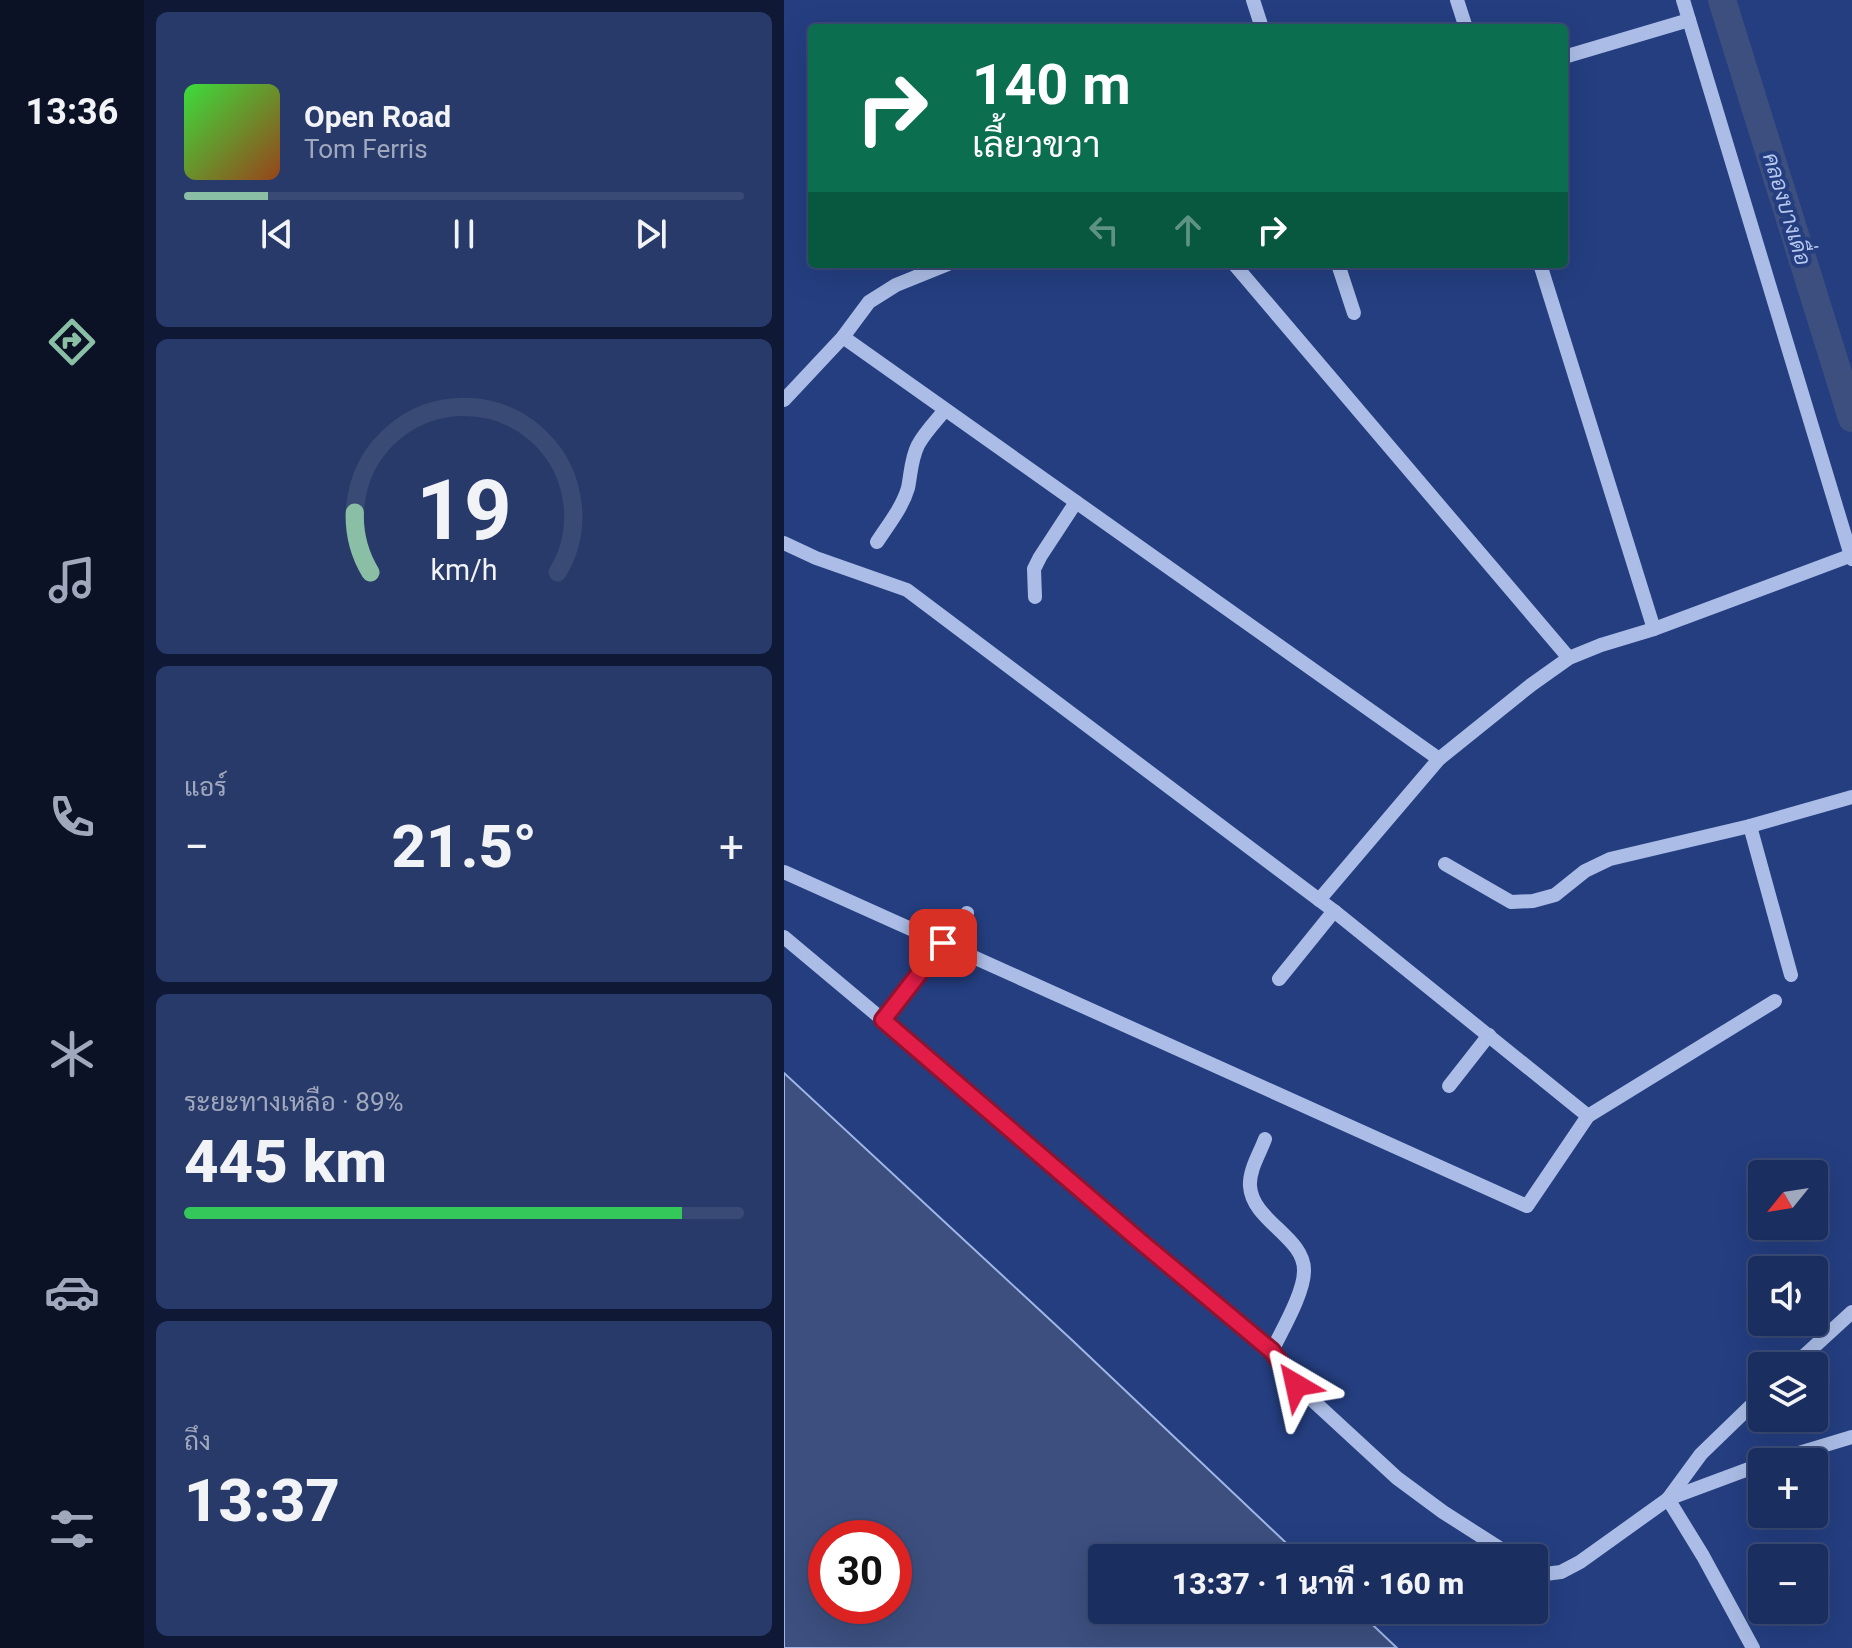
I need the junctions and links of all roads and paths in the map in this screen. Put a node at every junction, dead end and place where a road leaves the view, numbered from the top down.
1 (1253, 0) edge
2 (1457, 0) edge
3 (1683, 0) edge
4 (1689, 20) junction
5 (1261, 24) edge
6 (1465, 24) edge
7 (1568, 56) edge
8 (938, 268) edge
9 (1237, 268) edge
10 (1339, 268) edge
11 (1541, 268) edge
12 (1354, 313) dead end
13 (843, 337) junction
14 (784, 400) edge
15 (945, 410) junction
16 (1076, 502) junction
17 (877, 542) dead end
18 (784, 543) edge
19 (1852, 557) edge
20 (1035, 597) dead end
21 (1654, 629) junction
22 (1569, 658) junction
23 (1439, 759) junction
24 (1852, 797) edge
25 (1750, 826) junction
26 (1445, 864) dead end
27 (784, 872) edge
28 (1319, 900) junction
29 (1334, 911) junction
30 (967, 913) dead end
31 (784, 937) edge
32 (943, 943) junction
33 (1791, 975) dead end
34 (1279, 979) dead end
35 (1775, 1001) dead end
36 (883, 1020) junction
37 (1489, 1035) junction
38 (1449, 1086) dead end
39 (1588, 1116) junction
40 (1265, 1139) dead end
41 (1852, 1312) edge
42 (1272, 1351) junction
43 (1808, 1352) edge
44 (1748, 1409) edge
45 (1852, 1437) edge
46 (1815, 1448) edge
47 (1748, 1469) edge
48 (1668, 1499) junction
49 (1493, 1544) edge
50 (1548, 1574) edge
51 (1753, 1648) edge

1 - 5 street
2 - 6 street
3 - 4 street
4 - 7 street
4 - 19 street
8 - 13 street
9 - 22 street
10 - 12 street
11 - 21 street
13 - 14 street
13 - 15 street
15 - 16 street
15 - 17 street
16 - 20 street
16 - 23 street
18 - 28 street
19 - 21 street
21 - 22 street
22 - 23 street
23 - 28 street
24 - 25 street
25 - 26 street
25 - 33 street
27 - 32 street
28 - 29 street
29 - 34 street
29 - 37 street
30 - 32 street
31 - 36 street
32 - 36 street
32 - 39 street
35 - 39 street
36 - 42 street
37 - 38 street
37 - 39 street
40 - 42 street
41 - 43 street
42 - 49 street
44 - 48 street
45 - 46 street
47 - 48 street
48 - 50 street
48 - 51 street

